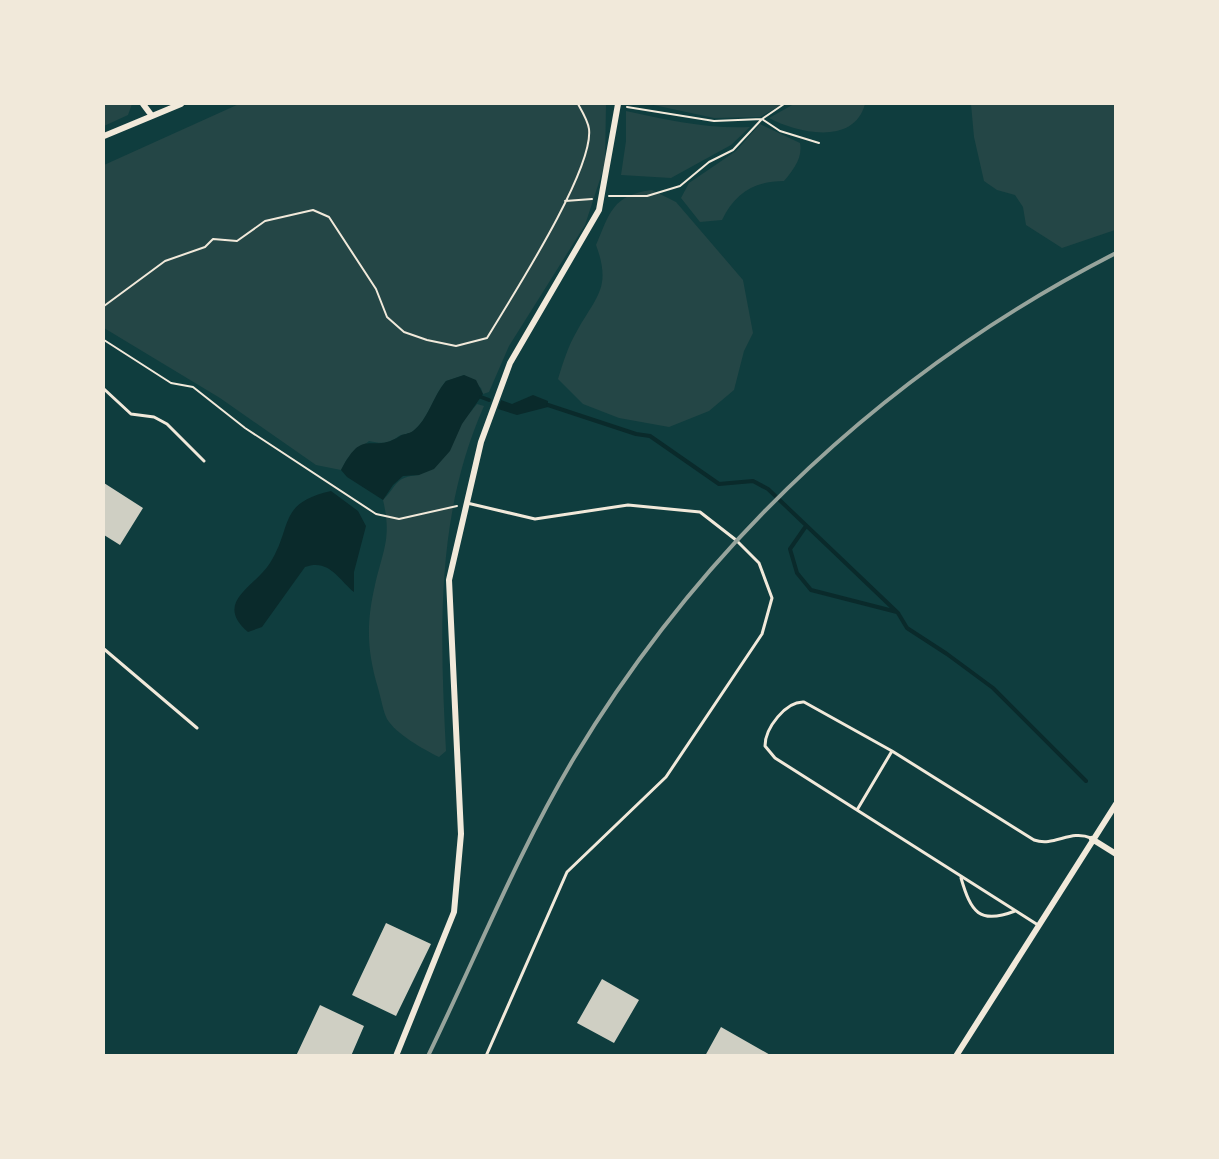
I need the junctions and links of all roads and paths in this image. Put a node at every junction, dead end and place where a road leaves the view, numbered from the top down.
1 (143, 104) edge
2 (181, 104) edge
3 (578, 104) edge
4 (618, 104) edge
5 (784, 104) edge
6 (152, 116) junction
7 (762, 119) junction
8 (104, 136) edge
9 (819, 143) dead end
10 (602, 197) junction
11 (565, 201) junction
12 (104, 306) edge
13 (104, 340) edge
14 (104, 388) edge
15 (204, 461) dead end
16 (467, 503) junction
17 (104, 649) edge
18 (197, 728) dead end
19 (892, 751) junction
20 (1116, 804) edge
21 (857, 810) junction
22 (1092, 839) junction
23 (1116, 854) edge
24 (961, 876) junction
25 (1015, 911) junction
26 (1038, 925) junction
27 (396, 1056) edge
28 (486, 1056) edge
29 (956, 1056) edge

1 - 6 street
2 - 6 street
3 - 11 path
4 - 7 path
4 - 10 street
5 - 7 path
6 - 8 street
7 - 9 path
7 - 10 path
10 - 11 path
10 - 16 street
11 - 12 path
13 - 16 path
14 - 15 lane
16 - 27 street
16 - 28 lane
17 - 18 lane
19 - 21 lane
19 - 21 lane
19 - 22 lane
20 - 22 street
21 - 24 lane
22 - 23 street
22 - 26 street
24 - 25 lane
24 - 25 lane
25 - 26 lane
26 - 29 street

